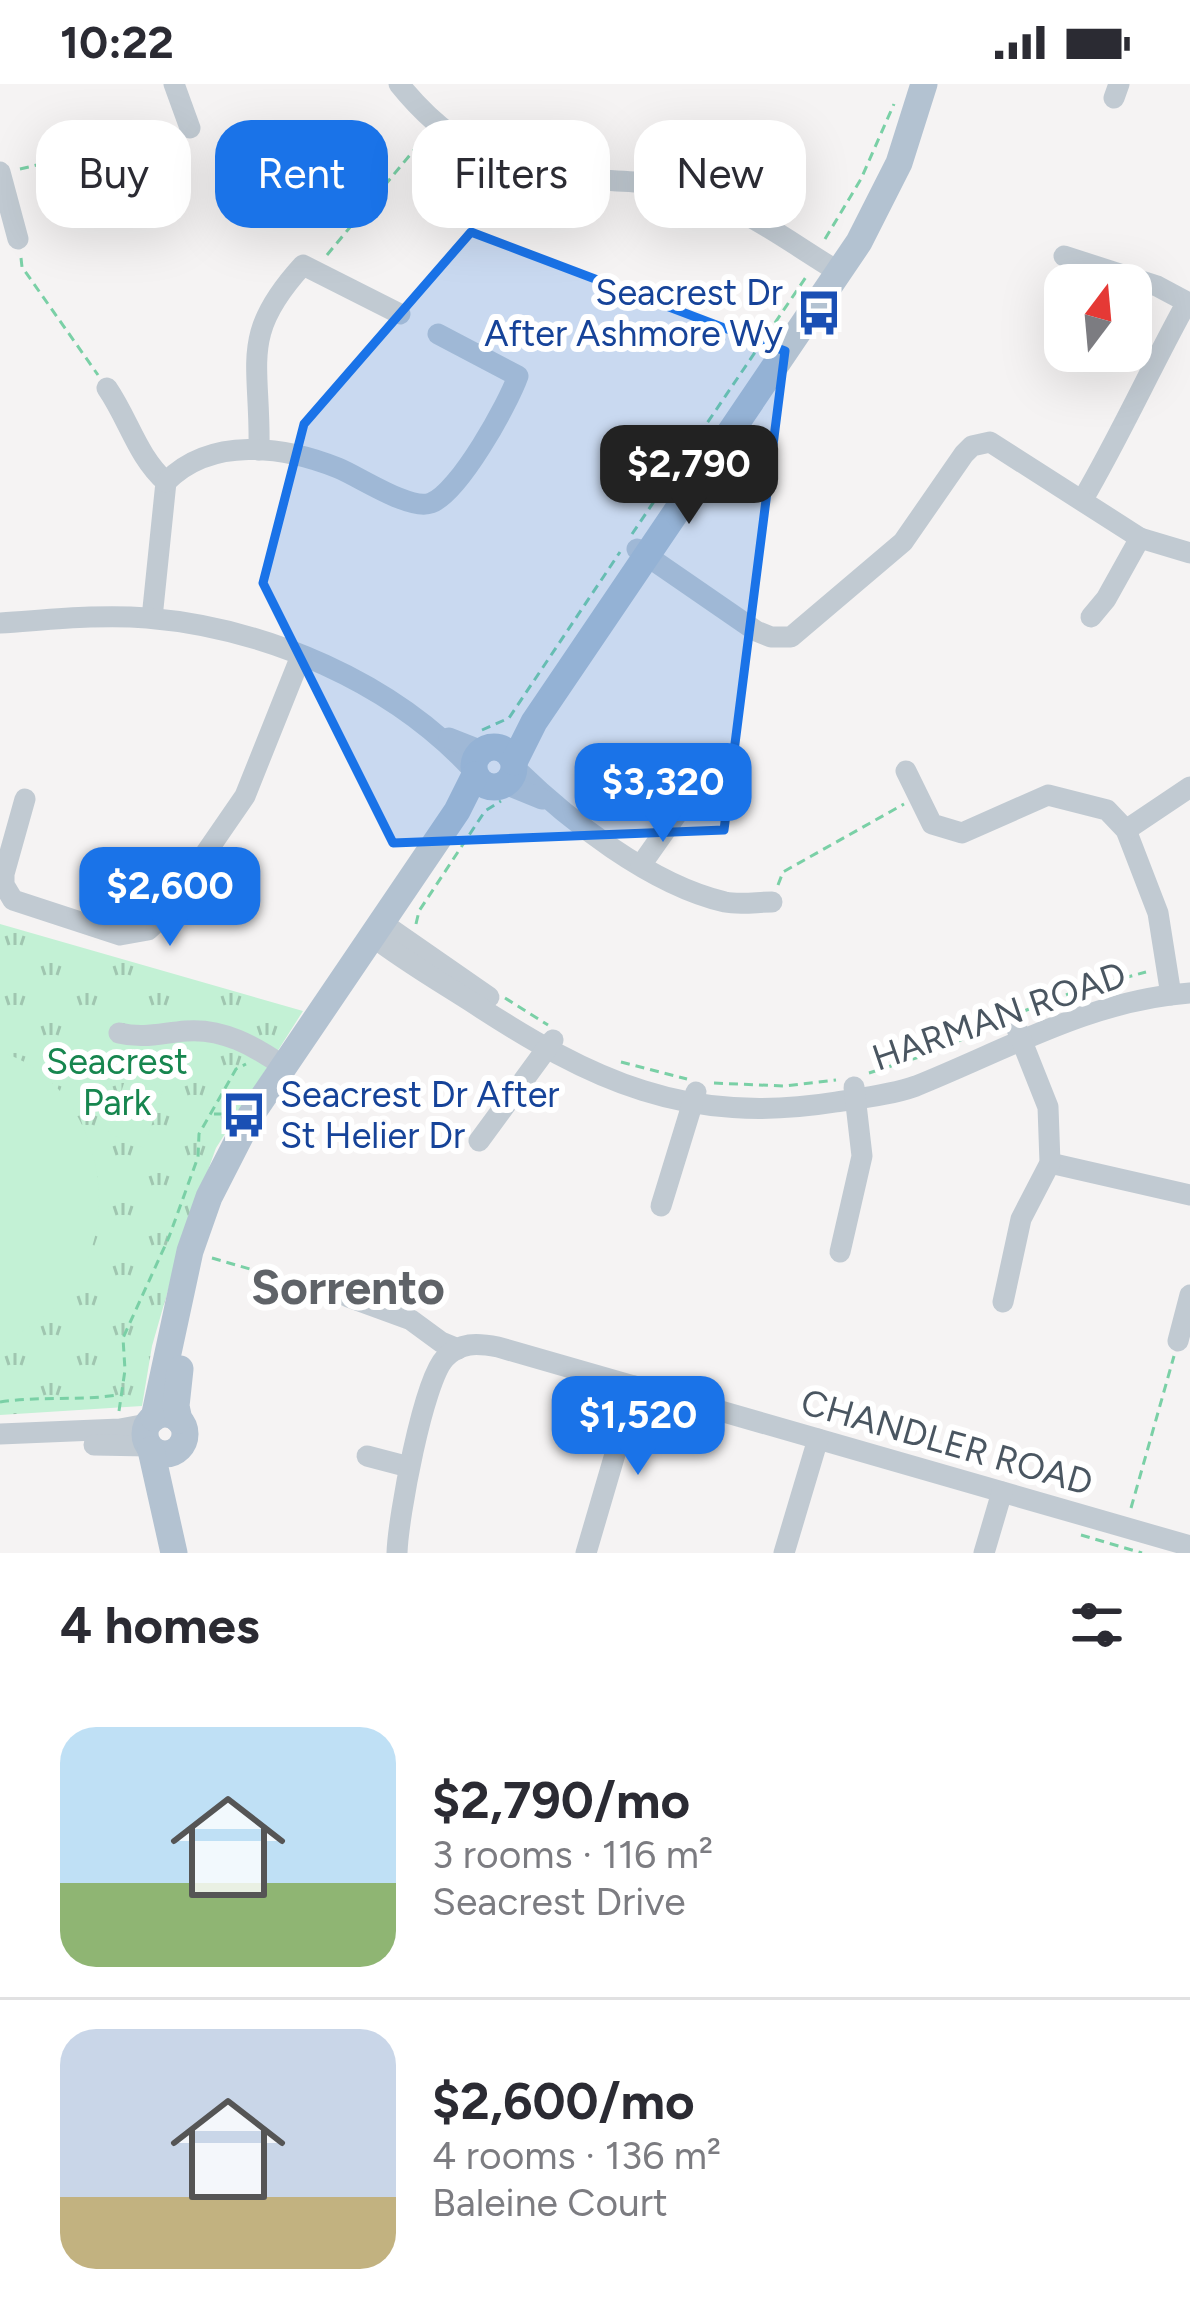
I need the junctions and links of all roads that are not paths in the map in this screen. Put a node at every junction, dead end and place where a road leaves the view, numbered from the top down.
1 (173, 84) edge
2 (400, 84) edge
3 (912, 86) edge
4 (187, 120) edge
5 (0, 173) edge
6 (18, 239) road end
7 (1064, 256) dead end
8 (823, 265) junction
9 (1189, 303) edge
10 (400, 314) dead end
11 (438, 334) dead end
12 (107, 388) road end
13 (259, 450) junction
14 (166, 482) junction
15 (1083, 499) junction
16 (1140, 538) junction
17 (642, 552) junction
18 (1190, 553) edge
19 (1091, 617) dead end
20 (152, 618) junction
21 (0, 623) edge
22 (301, 656) junction
23 (493, 767) junction
24 (906, 771) dead end
25 (1190, 787) edge
26 (693, 791) dead end
27 (25, 799) dead end
28 (1126, 830) junction
29 (641, 865) junction
30 (772, 902) road end
31 (382, 933) junction
32 (1178, 984) edge
33 (1013, 1026) junction
34 (119, 1033) dead end
35 (554, 1040) junction
36 (283, 1066) junction
37 (854, 1085) junction
38 (696, 1089) junction
39 (478, 1141) dead end
40 (1050, 1163) junction
41 (1190, 1196) edge
42 (661, 1206) dead end
43 (840, 1252) dead end
44 (1190, 1294) edge
45 (348, 1297) road end
46 (1003, 1302) dead end
47 (1178, 1341) road end
48 (458, 1348) junction
49 (635, 1386) junction
50 (0, 1434) edge
51 (159, 1435) junction
52 (818, 1439) junction
53 (0, 1447) edge
54 (367, 1456) dead end
55 (410, 1467) junction
56 (1002, 1492) junction
57 (1189, 1548) edge
58 (173, 1553) edge
59 (186, 1553) edge
60 (398, 1553) edge
61 (586, 1553) edge
62 (784, 1553) edge
63 (984, 1553) edge

1 - 4 street
2 - 8 street
3 - 8 main road
5 - 6 street
7 - 9 street
8 - 17 main road
9 - 15 street
10 - 13 street
11 - 13 street
12 - 14 street
13 - 14 street
14 - 20 street
15 - 16 street
15 - 17 street
16 - 18 street
16 - 19 street
17 - 23 main road
20 - 21 street
20 - 22 street
22 - 23 street
22 - 27 street
23 - 29 street
23 - 31 main road
24 - 28 street
25 - 28 street
26 - 29 street
28 - 32 street
29 - 30 street
31 - 35 street, HARMAN ROAD
31 - 36 main road
31 - 51 main road
32 - 33 street, HARMAN ROAD
33 - 37 street, HARMAN ROAD
33 - 40 street
34 - 36 street
35 - 38 street, HARMAN ROAD
35 - 39 street
36 - 51 main road
37 - 38 street, HARMAN ROAD
37 - 43 street
38 - 42 street
40 - 41 street
40 - 46 street
44 - 47 street
45 - 48 street, CHANDLER ROAD
48 - 49 street, CHANDLER ROAD
48 - 55 street
49 - 52 street, CHANDLER ROAD
49 - 61 street
50 - 51 street
51 - 53 street
51 - 58 main road
51 - 59 main road
52 - 56 street, CHANDLER ROAD
52 - 62 street
54 - 55 street
55 - 60 street
56 - 57 street, CHANDLER ROAD
56 - 63 street

